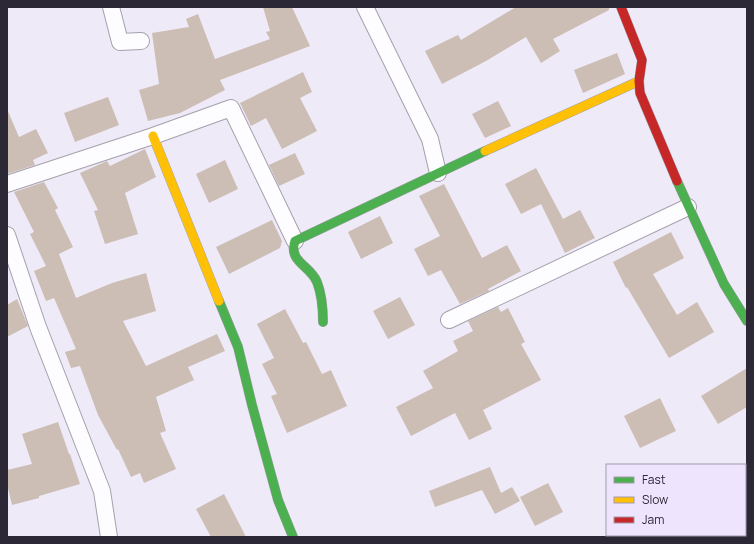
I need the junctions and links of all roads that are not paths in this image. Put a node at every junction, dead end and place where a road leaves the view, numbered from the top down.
1 (111, 7) edge
2 (365, 7) edge
3 (621, 7) edge
4 (142, 41) dead end
5 (639, 81) junction
6 (153, 136) junction
7 (438, 173) junction
8 (7, 184) edge
9 (688, 207) junction
10 (7, 235) edge
11 (296, 241) junction
12 (449, 320) dead end
13 (747, 321) edge
14 (322, 322) dead end
15 (109, 537) edge
16 (293, 537) edge

1 - 4 street
2 - 7 street
3 - 5 street
5 - 7 street
5 - 9 street
6 - 8 street
6 - 11 street
6 - 16 street
7 - 11 street
9 - 12 street
9 - 13 street
10 - 15 street
11 - 14 street

